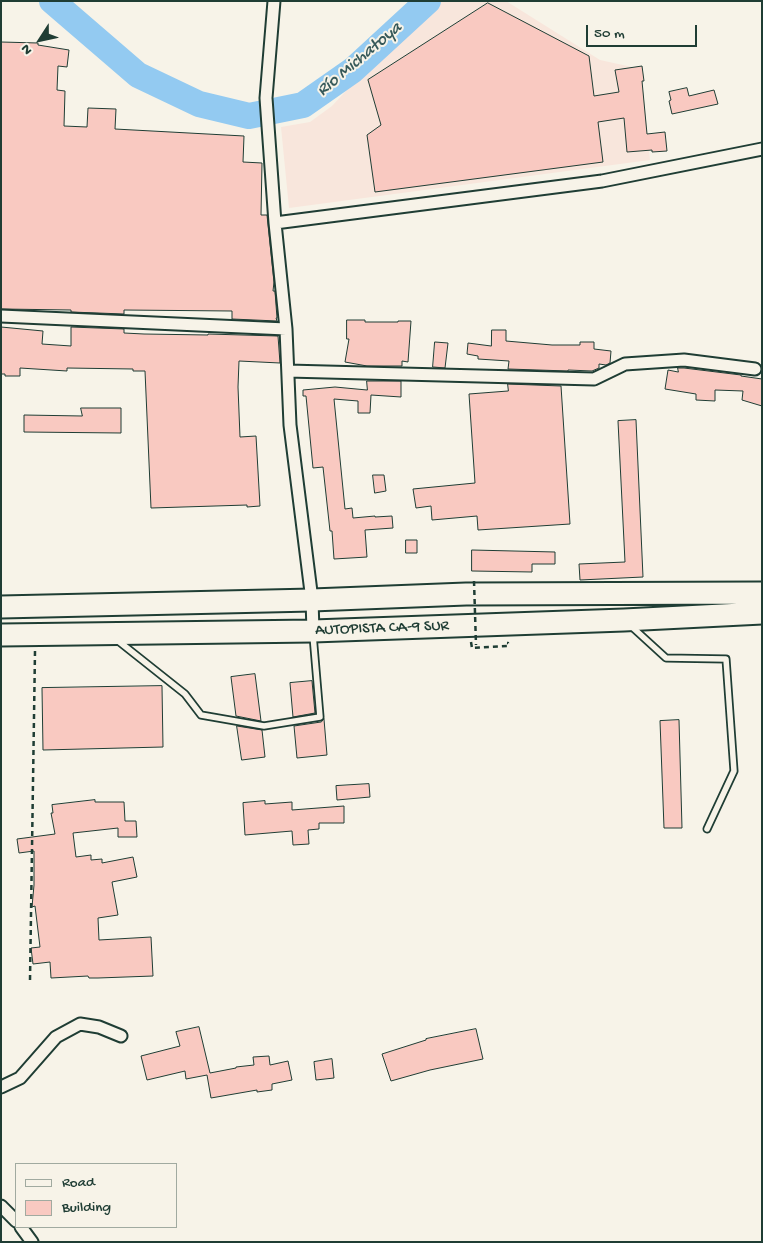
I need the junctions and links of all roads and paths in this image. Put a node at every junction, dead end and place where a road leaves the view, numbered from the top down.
1 (274, 1) edge
2 (762, 149) edge
3 (275, 223) junction
4 (1, 316) edge
5 (286, 329) junction
6 (755, 369) dead end
7 (288, 371) junction
8 (474, 582) dead end
9 (762, 593) edge
10 (312, 600) junction
11 (1, 607) edge
12 (762, 613) edge
13 (624, 620) junction
14 (313, 632) junction
15 (110, 634) junction
16 (1, 635) edge
17 (35, 635) junction
18 (472, 648) dead end
19 (707, 829) dead end
20 (30, 980) dead end
21 (121, 1036) dead end
22 (1, 1087) edge
23 (1, 1206) edge
24 (15, 1220) edge
25 (22, 1228) edge
26 (32, 1242) edge

1 - 3 street
2 - 3 street
3 - 5 street
4 - 5 street
5 - 7 street
6 - 7 street
7 - 10 street
8 - 18 path, bridge
9 - 10 highway, AUTOPISTA CA-9 SUR
10 - 11 highway, AUTOPISTA CA-9 SUR
10 - 14 street
12 - 13 highway, AUTOPISTA CA-9 SUR
13 - 14 highway, AUTOPISTA CA-9 SUR
13 - 19 lane
14 - 15 highway, AUTOPISTA CA-9 SUR
14 - 15 lane
15 - 17 highway, AUTOPISTA CA-9 SUR
16 - 17 highway, AUTOPISTA CA-9 SUR
17 - 20 path
21 - 22 street
23 - 24 street
25 - 26 street

